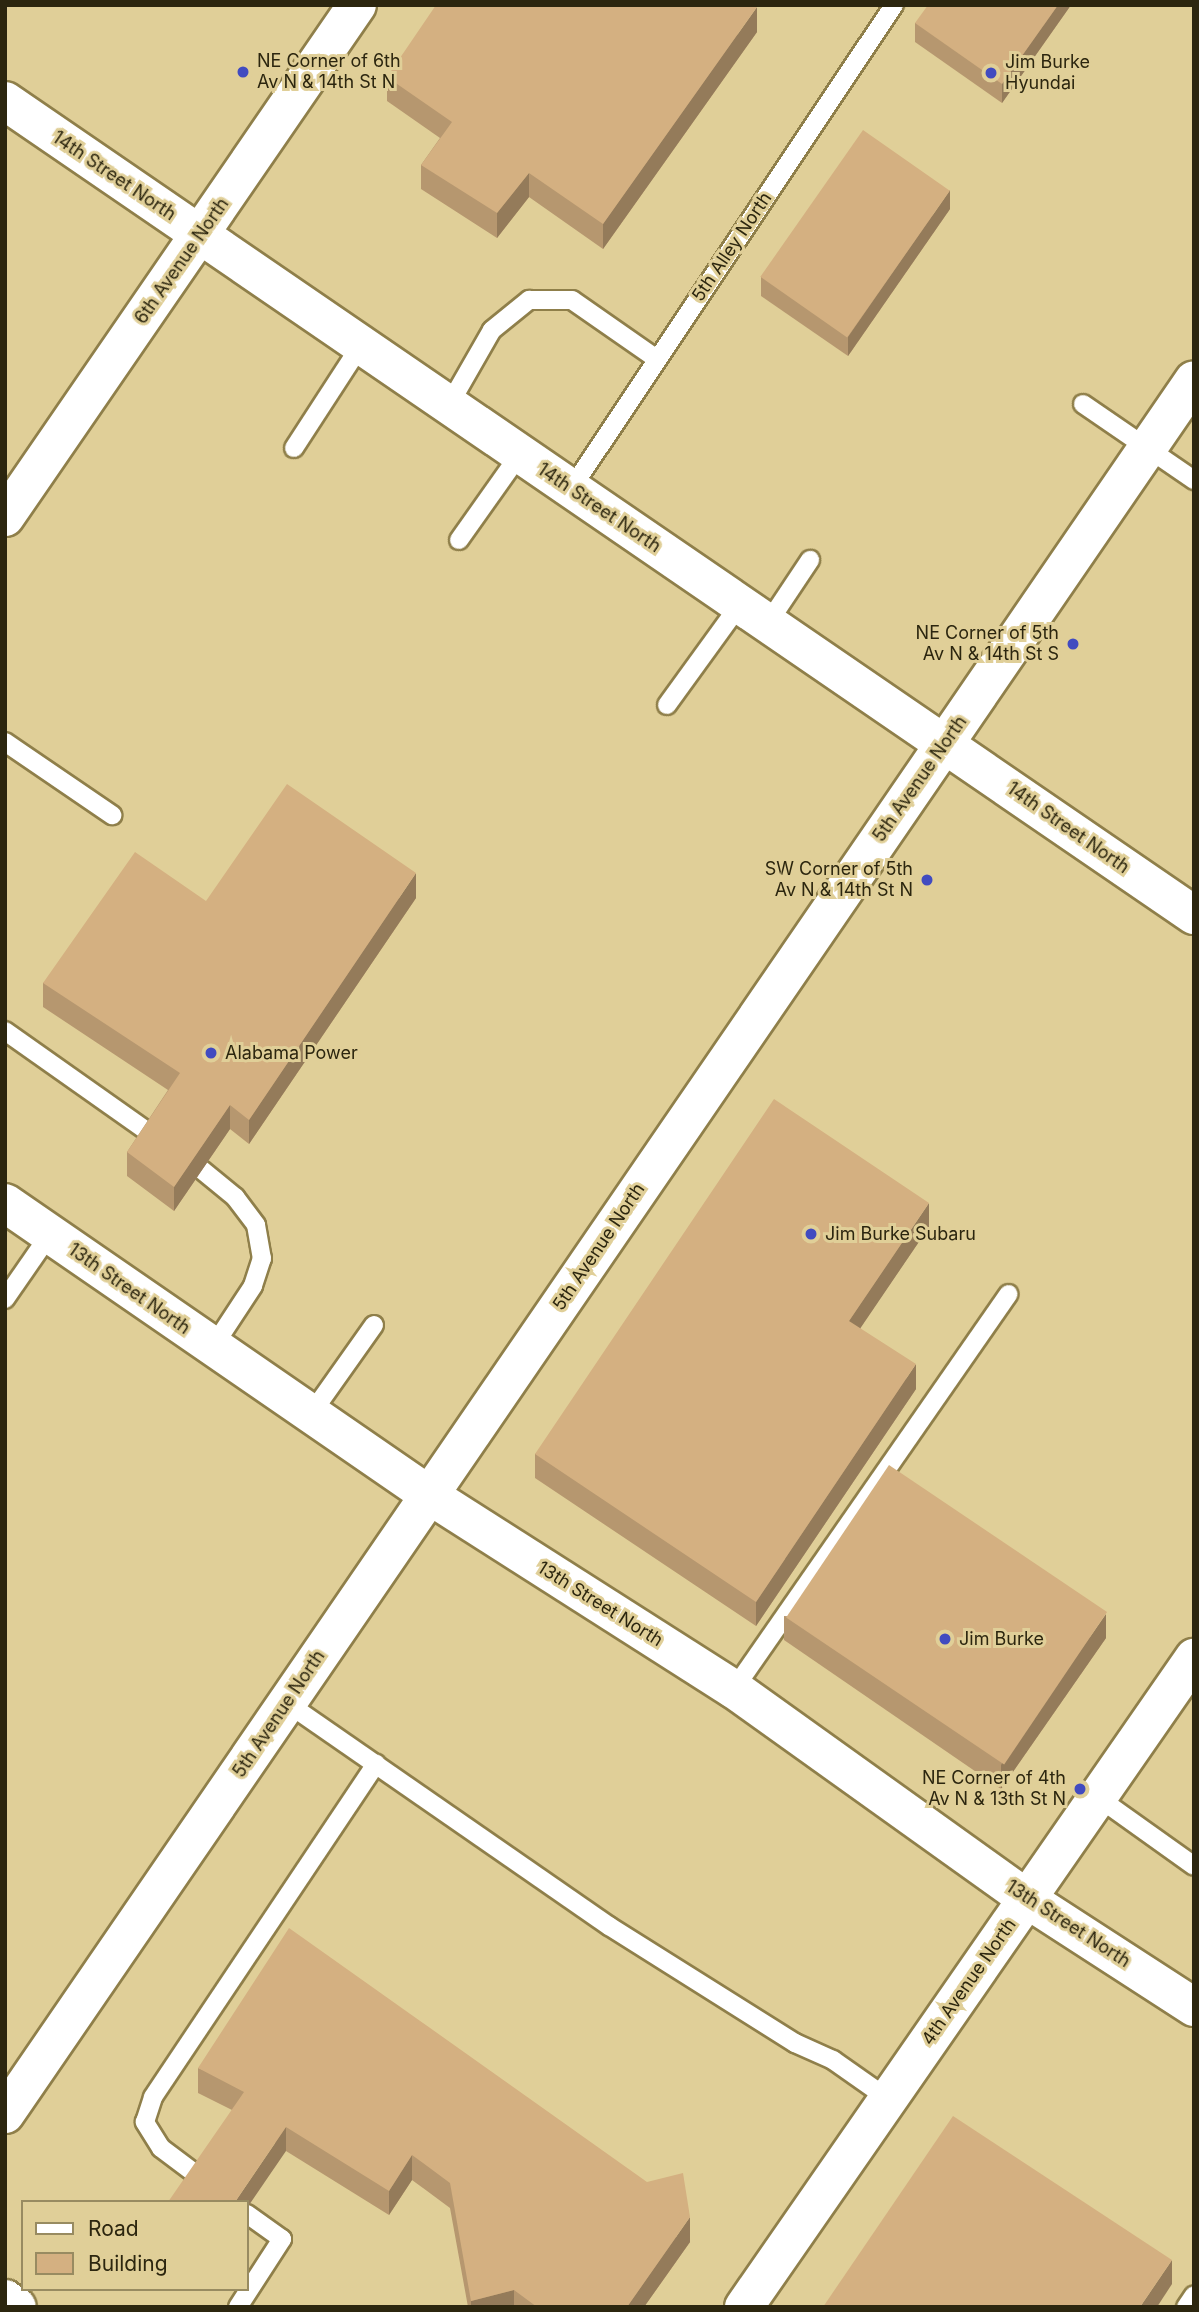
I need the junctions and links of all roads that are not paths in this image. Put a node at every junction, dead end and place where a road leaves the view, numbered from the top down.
1 (357, 5) edge
2 (894, 5) edge
3 (5, 101) edge
4 (200, 234) junction
5 (361, 345) junction
6 (657, 359) junction
7 (1194, 380) edge
8 (1083, 404) dead end
9 (449, 405) junction
10 (1148, 446) junction
11 (294, 448) dead end
12 (520, 454) junction
13 (1194, 480) edge
14 (571, 489) junction
15 (5, 517) edge
16 (460, 540) dead end
17 (810, 561) dead end
18 (754, 613) junction
19 (667, 705) dead end
20 (5, 742) edge
21 (945, 743) junction
22 (112, 815) dead end
23 (1194, 915) edge
24 (5, 1031) edge
25 (155, 1137) edge
26 (202, 1170) edge
27 (5, 1203) edge
28 (50, 1234) junction
29 (1009, 1294) dead end
30 (5, 1299) edge
31 (374, 1325) dead end
32 (214, 1347) junction
33 (311, 1414) junction
34 (429, 1495) junction
35 (1194, 1658) edge
36 (734, 1689) junction
37 (287, 1703) junction
38 (376, 1764) junction
39 (1097, 1796) junction
40 (1194, 1866) edge
41 (1027, 1899) junction
42 (1194, 2007) edge
43 (887, 2098) junction
44 (5, 2114) edge
45 (201, 2178) edge
46 (248, 2215) edge
47 (1194, 2295) edge
48 (5, 2299) edge
49 (17, 2307) edge
50 (238, 2307) edge
51 (744, 2307) edge
52 (1186, 2307) edge

1 - 4 street, 6th Avenue North
2 - 6 lane, 5th Alley North
3 - 4 street, 14th Street North
4 - 5 street, 14th Street North
4 - 15 street, 6th Avenue North
5 - 9 street, 14th Street North
5 - 11 lane
6 - 9 lane
6 - 14 lane, 5th Alley North
7 - 10 street, 5th Avenue North
8 - 10 lane
9 - 12 street, 14th Street North
10 - 13 lane
10 - 21 street, 5th Avenue North
12 - 14 street, 14th Street North
12 - 16 lane
14 - 18 street, 14th Street North
17 - 18 lane
18 - 19 lane
18 - 21 street, 14th Street North
20 - 22 lane
21 - 23 street, 14th Street North
21 - 34 street, 5th Avenue North
24 - 25 lane
26 - 32 lane
27 - 28 street, 13th Street North
28 - 30 lane
28 - 32 street, 13th Street North
29 - 36 lane
31 - 33 lane
32 - 33 street, 13th Street North
33 - 34 street, 13th Street North
34 - 36 street, 13th Street North
34 - 37 street, 5th Avenue North
35 - 39 street, 4th Avenue North
36 - 41 street, 13th Street North
37 - 38 lane
37 - 44 street, 5th Avenue North
38 - 43 lane
38 - 45 lane
39 - 40 lane
39 - 41 street, 4th Avenue North
41 - 42 street, 13th Street North
41 - 43 street, 4th Avenue North
43 - 51 street, 4th Avenue North
46 - 50 lane
47 - 52 lane
48 - 49 street

